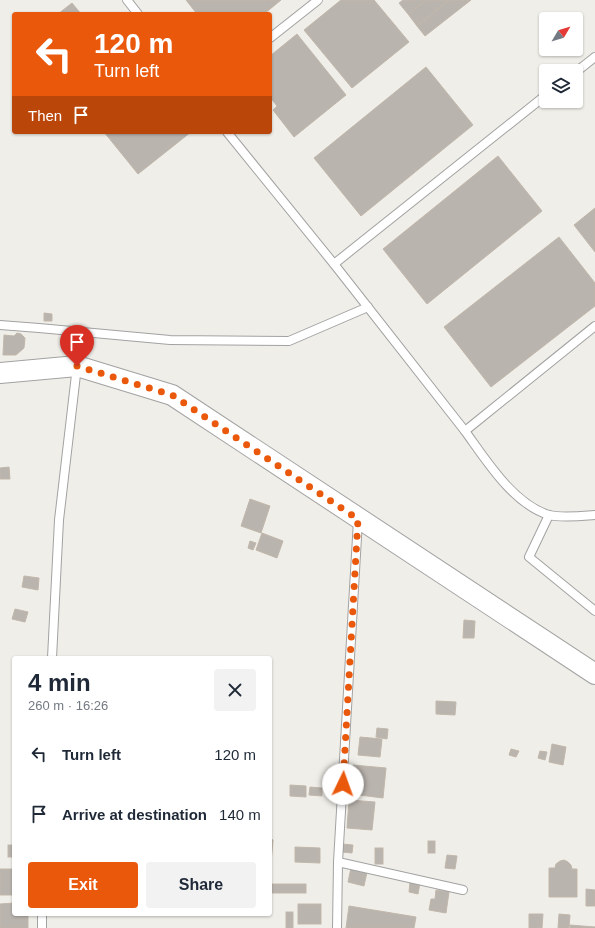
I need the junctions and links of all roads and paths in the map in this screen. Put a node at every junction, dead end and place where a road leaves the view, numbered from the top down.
1 (127, 0) edge
2 (318, 0) edge
3 (136, 12) edge
4 (272, 36) edge
5 (595, 56) edge
6 (583, 66) edge
7 (539, 101) edge
8 (230, 134) edge
9 (334, 264) junction
10 (368, 307) junction
11 (0, 325) edge
12 (595, 326) edge
13 (77, 366) junction
14 (0, 374) edge
15 (465, 431) junction
16 (550, 515) junction
17 (595, 515) edge
18 (358, 519) junction
19 (595, 611) edge
20 (52, 656) edge
21 (595, 674) edge
22 (338, 862) junction
23 (463, 890) dead end
24 (42, 916) edge
25 (42, 928) edge
26 (336, 928) edge

1 - 3 lane
2 - 4 lane
5 - 6 lane
7 - 9 lane
8 - 9 lane
9 - 10 lane
10 - 11 lane
10 - 15 lane
12 - 15 lane
13 - 14 street
13 - 18 street
13 - 20 lane
15 - 16 lane
16 - 17 lane
16 - 19 lane
18 - 21 street
18 - 22 lane
22 - 23 lane
22 - 26 lane
24 - 25 lane

